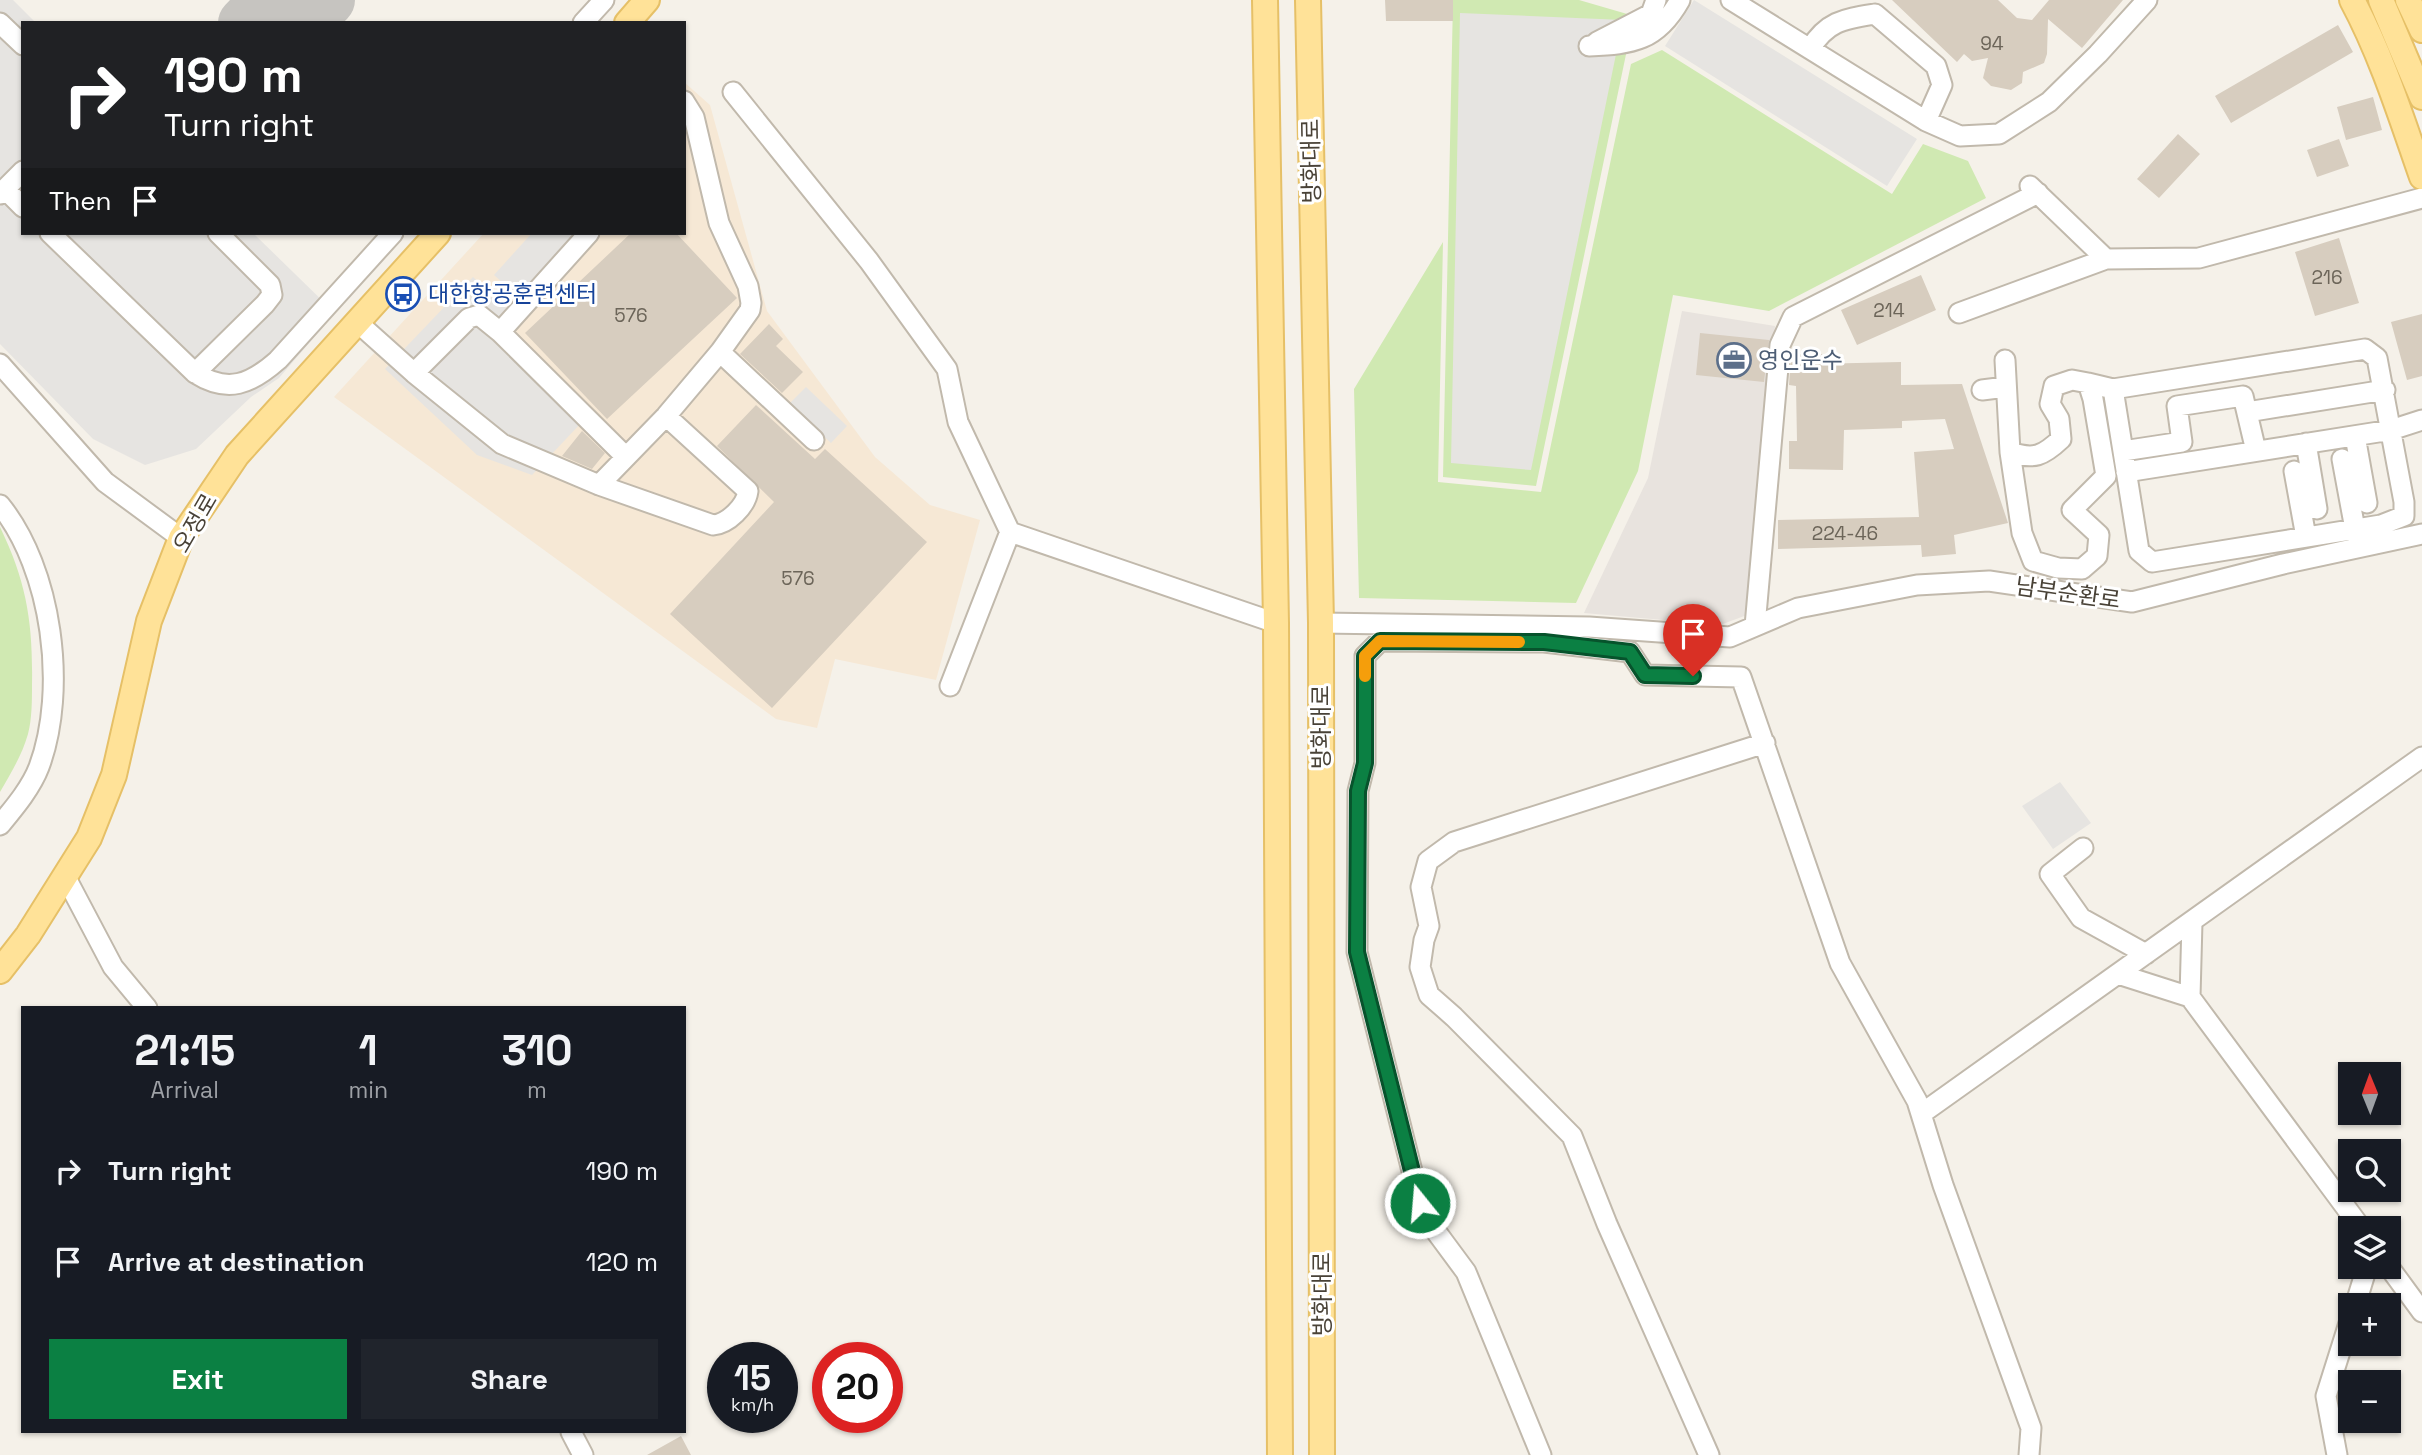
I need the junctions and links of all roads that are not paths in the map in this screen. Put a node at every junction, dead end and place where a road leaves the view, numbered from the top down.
1 (604, 0) edge
2 (647, 0) edge
3 (1265, 0) edge
4 (1308, 0) edge
5 (1656, 0) edge
6 (1680, 0) edge
7 (1731, 0) edge
8 (2147, 0) edge
9 (2352, 0) edge
10 (2381, 0) edge
11 (2408, 0) edge
12 (585, 21) edge
13 (629, 21) edge
14 (0, 23) edge
15 (2422, 30) edge
16 (21, 43) edge
17 (1810, 49) junction
18 (733, 92) dead end
19 (2422, 97) edge
20 (687, 115) edge
21 (1926, 121) junction
22 (21, 173) edge
23 (2422, 177) edge
24 (2, 191) edge
25 (2422, 198) edge
26 (21, 205) edge
27 (52, 235) edge
28 (220, 235) edge
29 (391, 235) edge
30 (436, 235) edge
31 (587, 235) edge
32 (2106, 259) junction
33 (1959, 313) dead end
34 (357, 322) junction
35 (500, 332) junction
36 (720, 352) junction
37 (2005, 360) dead end
38 (0, 363) edge
39 (195, 373) junction
40 (414, 373) junction
41 (2088, 383) junction
42 (2006, 387) junction
43 (2113, 389) junction
44 (1982, 390) dead end
45 (2385, 390) junction
46 (2247, 412) junction
47 (666, 416) junction
48 (2422, 420) edge
49 (2391, 430) junction
50 (2355, 436) junction
51 (814, 440) dead end
52 (2306, 443) junction
53 (2123, 451) junction
54 (2256, 451) junction
55 (2010, 452) junction
56 (626, 457) junction
57 (2126, 472) junction
58 (2292, 481) dead end
59 (599, 485) junction
60 (2370, 490) dead end
61 (0, 505) edge
62 (2355, 529) junction
63 (1010, 532) junction
64 (2422, 534) edge
65 (2306, 537) junction
66 (181, 538) junction
67 (1321, 623) junction
68 (1276, 624) junction
69 (1755, 626) junction
70 (950, 686) dead end
71 (1765, 743) junction
72 (2422, 757) edge
73 (0, 825) edge
74 (2083, 848) dead end
75 (65, 876) junction
76 (2192, 922) junction
77 (2146, 954) junction
78 (0, 971) edge
79 (2118, 974) junction
80 (2189, 997) junction
81 (145, 1006) edge
82 (1921, 1114) junction
83 (2352, 1216) edge
84 (2398, 1279) edge
85 (2422, 1312) edge
86 (2339, 1356) edge
87 (572, 1433) edge
88 (583, 1455) edge
89 (1280, 1455) edge
90 (1322, 1455) edge
91 (1541, 1455) edge
92 (1709, 1455) edge
93 (2029, 1455) edge
94 (2336, 1455) edge

1 - 12 street
2 - 13 main road
3 - 68 main road, 방화대로
4 - 67 main road, 방화대로
5 - 6 street
7 - 17 street
8 - 21 street
9 - 23 main road
10 - 19 main road
11 - 15 main road
14 - 16 street
17 - 21 street
17 - 21 street
18 - 63 street
20 - 36 street
22 - 24 street
24 - 26 street
25 - 32 street
27 - 39 street
28 - 39 street
29 - 39 street
30 - 34 main road, 오정로
31 - 35 street
32 - 33 street
32 - 69 street
34 - 40 street
34 - 66 main road, 오정로
35 - 40 street
35 - 56 street
36 - 47 street
36 - 51 street
37 - 42 street
38 - 66 street
40 - 59 street
41 - 43 street
41 - 55 street
41 - 55 street
42 - 44 street
42 - 55 street
43 - 45 street
43 - 53 street
45 - 46 street
45 - 49 street
46 - 53 street
46 - 54 street
47 - 56 street
47 - 59 street
48 - 49 street
49 - 50 street
49 - 62 street
50 - 52 street
50 - 60 street
52 - 54 street
52 - 62 street
53 - 57 street
54 - 57 street
56 - 59 street
57 - 65 street
58 - 65 street
61 - 73 street
62 - 65 street
63 - 68 street
63 - 70 street
64 - 69 street, 남부순환로
66 - 75 main road, 오정로
67 - 69 street, 남부순환로
67 - 90 main road, 방화대로
68 - 89 main road, 방화대로
71 - 82 street
71 - 91 street
71 - 92 street
72 - 76 street
74 - 77 street
75 - 78 main road, 오정로
75 - 81 street
76 - 77 street
76 - 80 street
77 - 79 street
79 - 80 street
79 - 82 street
80 - 83 street
82 - 93 street
84 - 85 street
86 - 94 street
87 - 88 street

